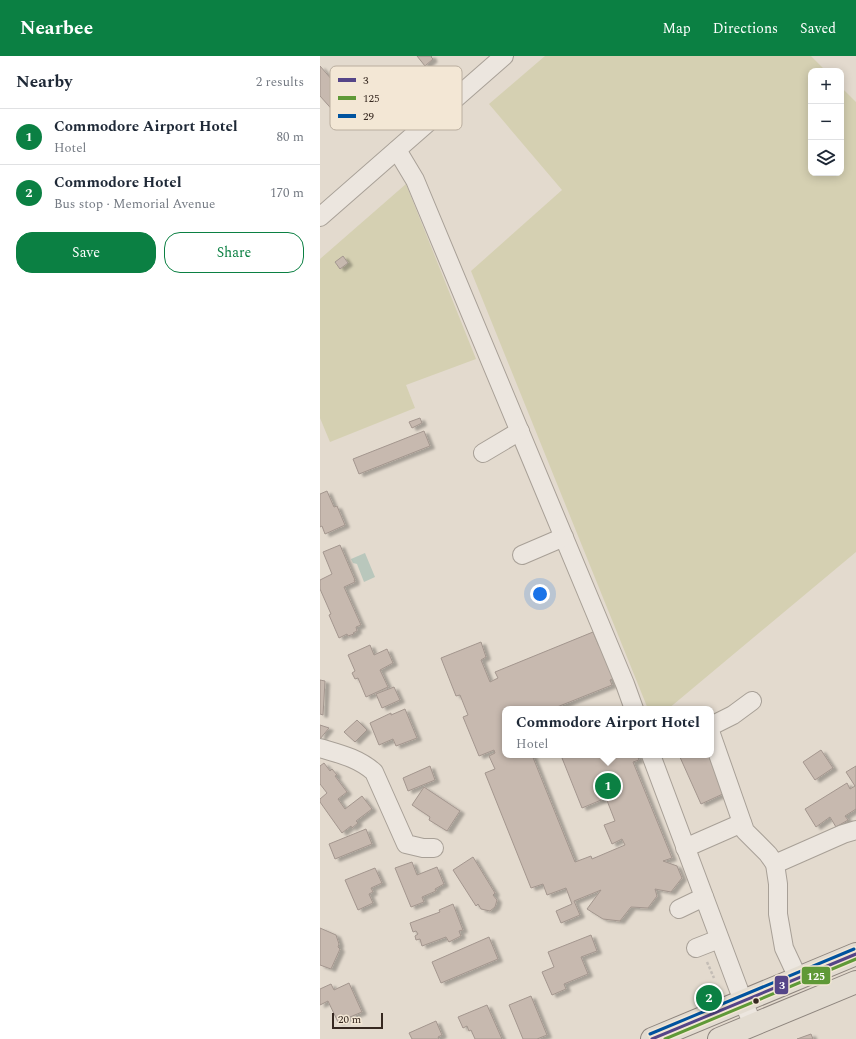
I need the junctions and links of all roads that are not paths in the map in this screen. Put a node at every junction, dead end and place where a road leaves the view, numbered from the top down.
1 (504, 56) edge
2 (462, 93) edge
3 (420, 130) edge
4 (397, 150) junction
5 (320, 217) edge
6 (520, 432) junction
7 (483, 453) dead end
8 (564, 537) junction
9 (522, 555) dead end
10 (752, 702) dead end
11 (633, 706) edge
12 (714, 724) edge
13 (714, 743) edge
14 (320, 748) edge
15 (652, 758) edge
16 (742, 823) junction
17 (856, 830) edge
18 (434, 848) dead end
19 (685, 848) junction
20 (775, 864) junction
21 (704, 897) junction
22 (679, 909) dead end
23 (719, 939) junction
24 (698, 947) road end
25 (856, 954) edge
26 (798, 978) junction
27 (856, 982) edge
28 (743, 1001) junction
29 (753, 1025) junction
30 (652, 1039) edge
31 (719, 1039) edge

1 - 2 street
3 - 4 street
4 - 5 street
4 - 6 street
6 - 7 street
6 - 8 street
8 - 9 street
8 - 11 street
10 - 12 street
13 - 16 street
14 - 18 street
15 - 19 street
16 - 19 street
16 - 20 street
17 - 20 street
19 - 21 street
20 - 26 street
21 - 22 street
21 - 23 street
23 - 24 street
23 - 28 street
25 - 26 main road
26 - 28 main road
27 - 29 main road
28 - 29 street
28 - 30 main road
29 - 31 main road

